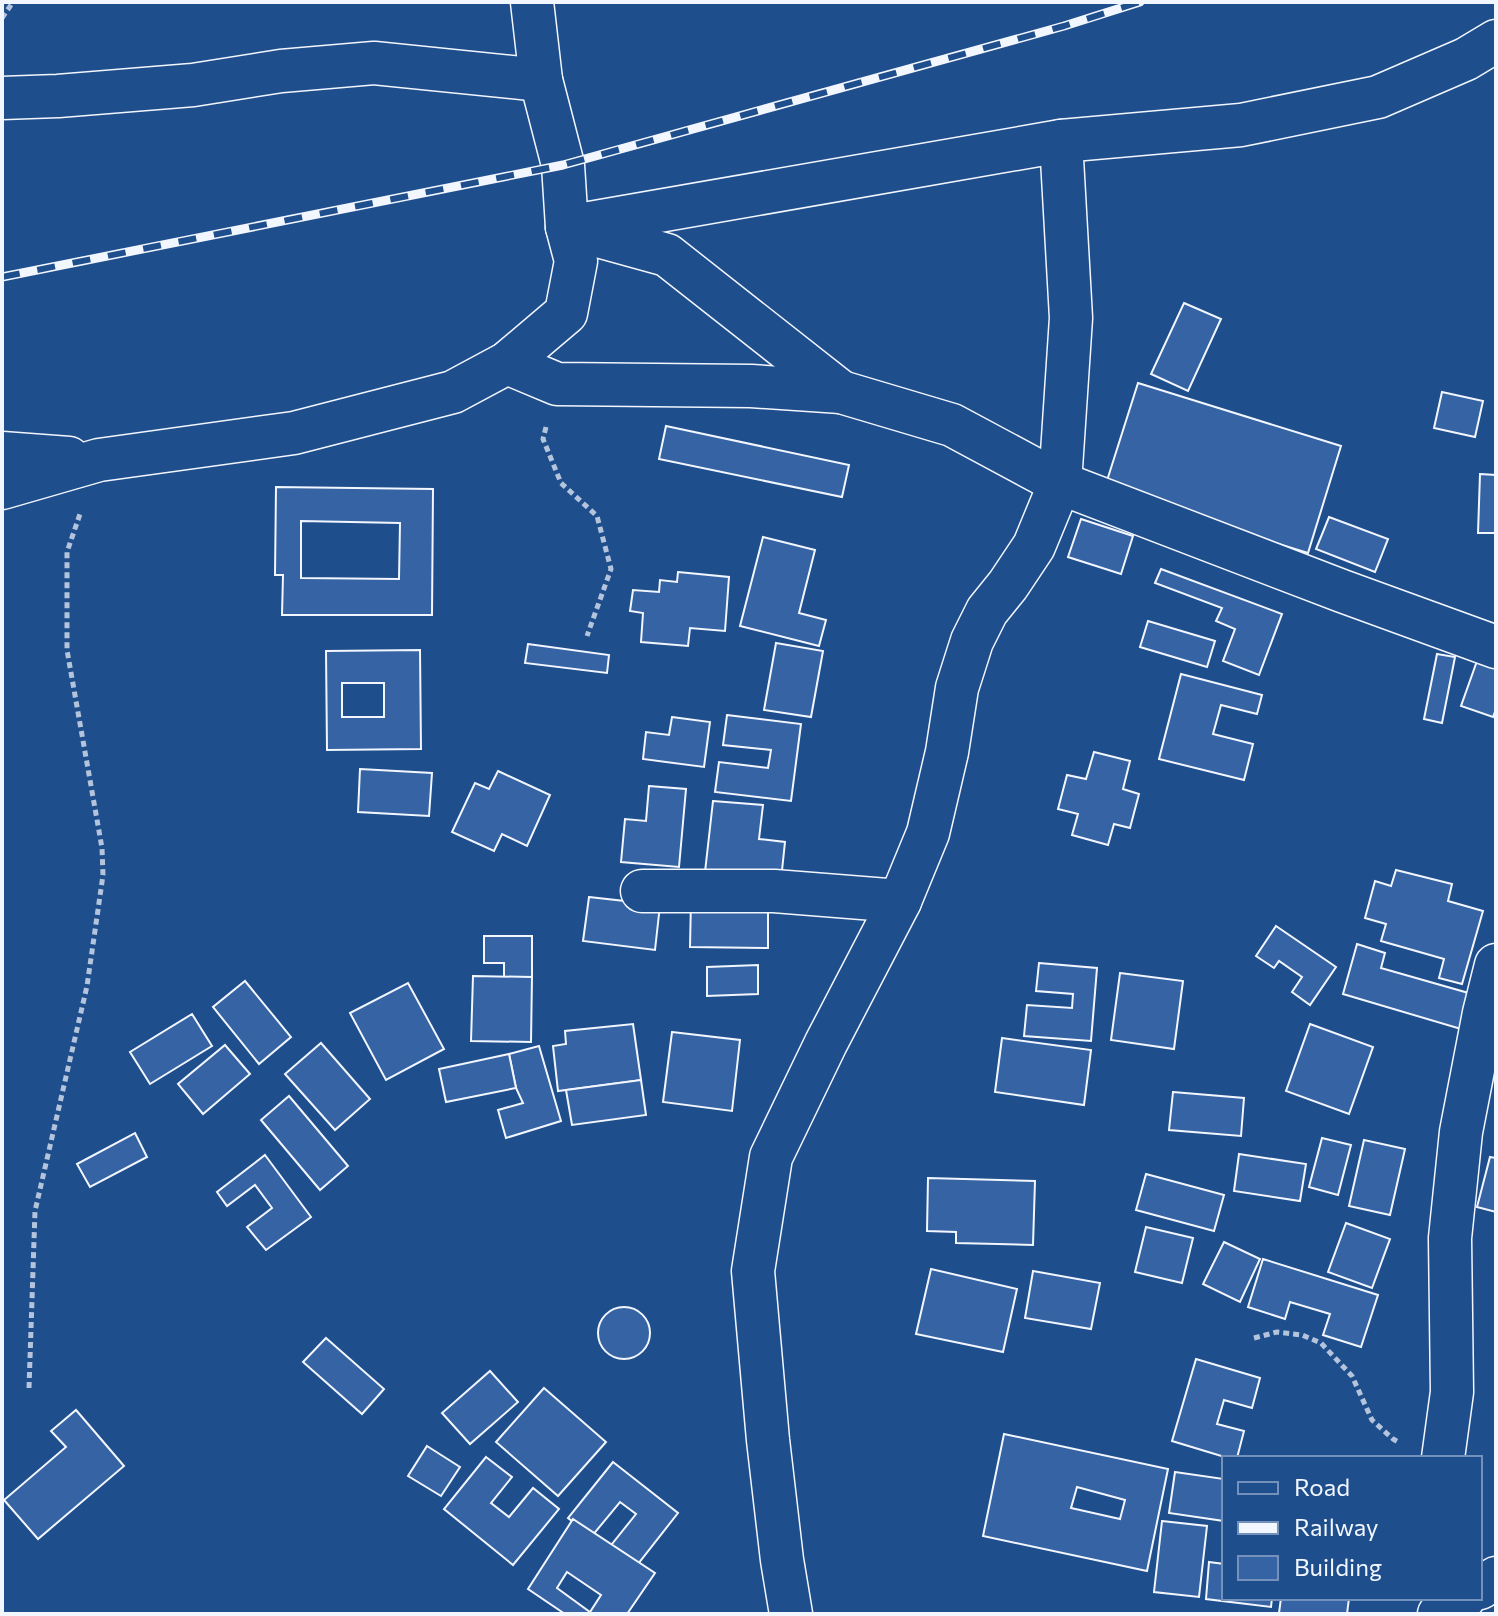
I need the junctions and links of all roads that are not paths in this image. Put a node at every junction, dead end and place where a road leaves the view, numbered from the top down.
1 (542, 12) edge
2 (1496, 41) edge
3 (541, 80) junction
4 (2, 98) edge
5 (1061, 141) junction
6 (567, 227) junction
7 (507, 363) junction
8 (841, 392) junction
9 (2, 453) edge
10 (99, 460) junction
11 (1060, 483) junction
12 (2, 488) edge
13 (1496, 647) edge
14 (642, 891) dead end
15 (900, 901) junction
16 (1496, 965) edge
17 (1424, 1452) edge
18 (1461, 1600) edge
19 (791, 1614) edge
20 (1439, 1614) edge

1 - 3 street
2 - 5 street
3 - 4 street
3 - 6 street
5 - 6 street
5 - 11 street
6 - 7 street
6 - 8 street
7 - 8 street
7 - 10 street
8 - 11 street
9 - 10 street
10 - 12 street
11 - 13 street
11 - 15 street
14 - 15 street
15 - 19 street
16 - 17 street
18 - 20 street

